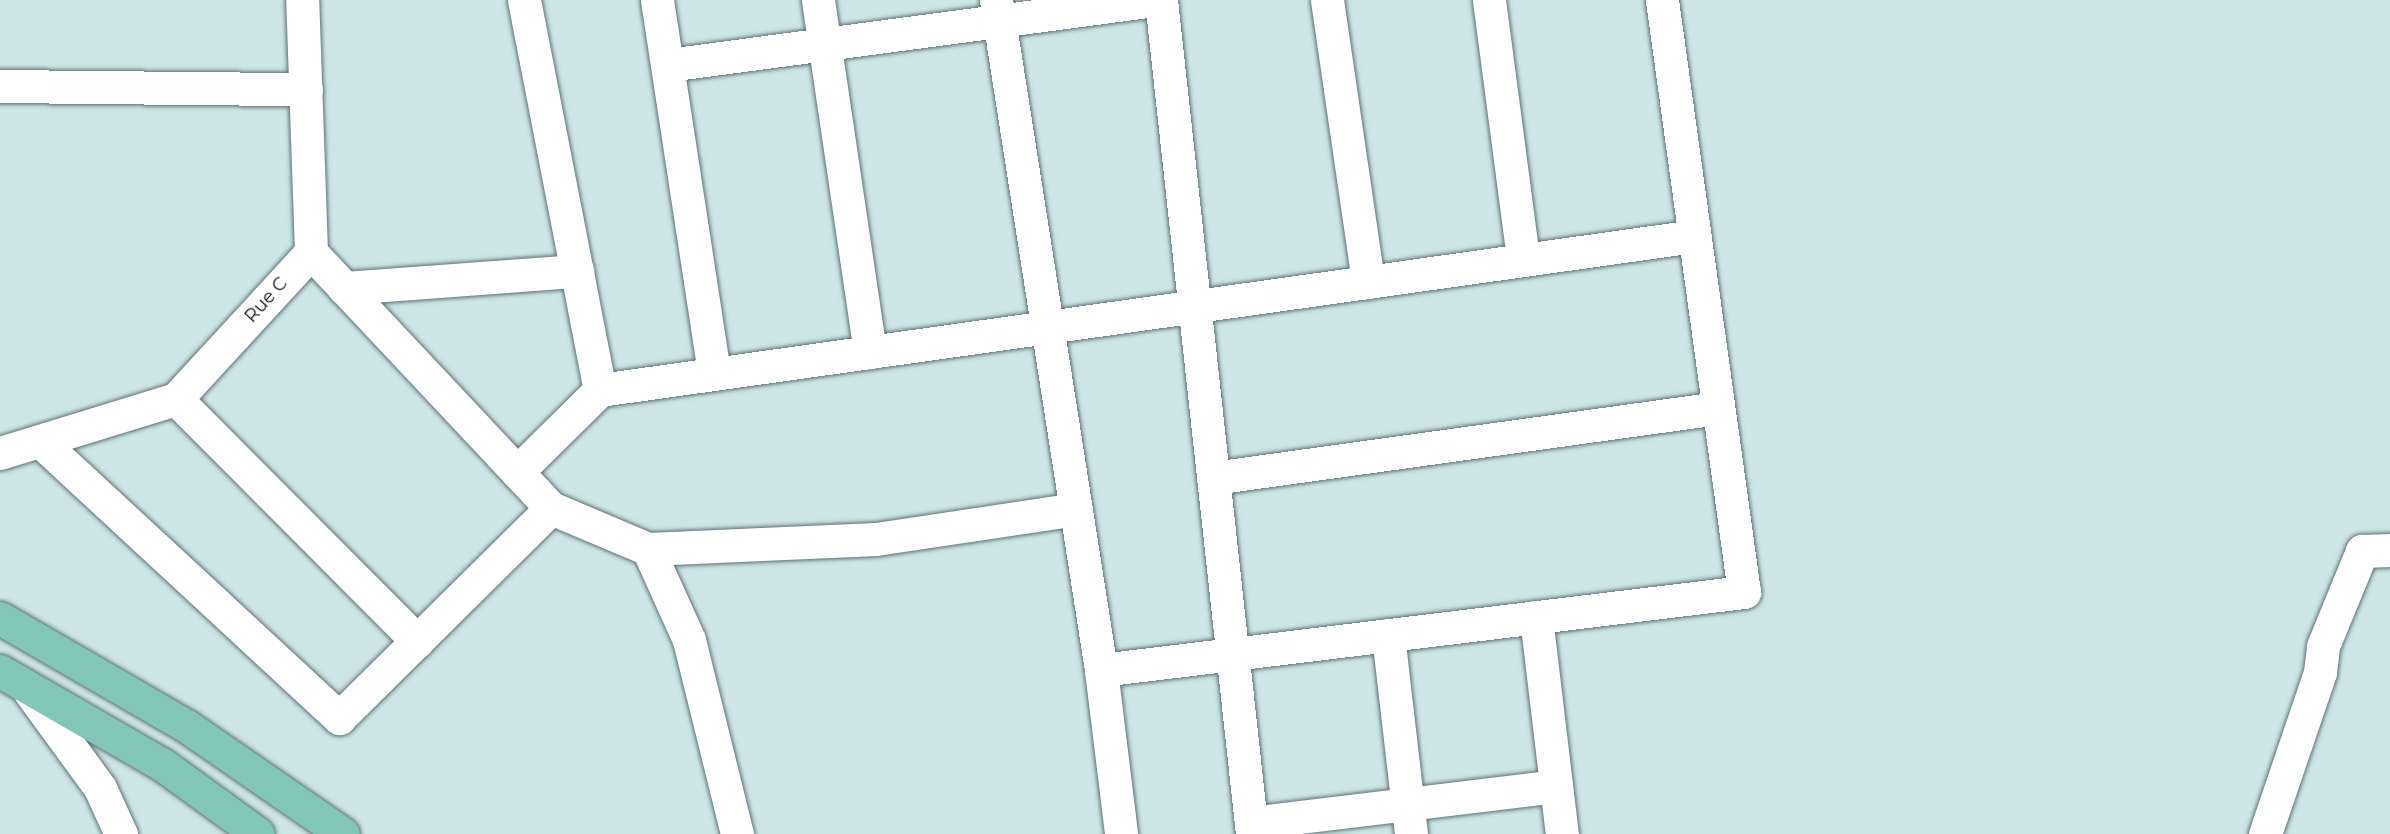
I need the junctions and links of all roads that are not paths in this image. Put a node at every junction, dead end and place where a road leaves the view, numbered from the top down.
1 (302, 0) edge
2 (524, 0) edge
3 (657, 0) edge
4 (818, 0) edge
5 (1156, 0) edge
6 (1161, 0) edge
7 (1327, 0) edge
8 (1489, 0) edge
9 (1662, 0) edge
10 (998, 11) edge
11 (825, 46) junction
12 (668, 65) junction
13 (0, 86) edge
14 (306, 89) junction
15 (1695, 236) junction
16 (310, 252) junction
17 (1523, 260) junction
18 (577, 272) junction
19 (1368, 282) junction
20 (344, 288) junction
21 (1195, 306) junction
22 (1047, 327) junction
23 (870, 352) junction
24 (714, 374) junction
25 (600, 390) junction
26 (176, 399) junction
27 (1718, 408) junction
28 (40, 441) junction
29 (0, 453) edge
30 (517, 472) junction
31 (1213, 478) junction
32 (551, 508) junction
33 (1076, 509) junction
34 (648, 549) junction
35 (2390, 550) edge
36 (1536, 617) junction
37 (0, 618) edge
38 (1388, 635) junction
39 (417, 641) junction
40 (1233, 654) junction
41 (1101, 670) junction
42 (0, 671) edge
43 (30, 692) junction
44 (1556, 786) junction
45 (1407, 801) junction
46 (1252, 829) edge
47 (121, 834) edge
48 (258, 834) edge
49 (343, 834) edge
50 (737, 834) edge
51 (1121, 834) edge
52 (1411, 834) edge
53 (1562, 834) edge
54 (2265, 834) edge

1 - 14 street
2 - 18 street
3 - 12 street
4 - 11 street
5 - 10 street
6 - 21 street
7 - 19 street
8 - 17 street
9 - 15 street
10 - 11 street
10 - 22 street
11 - 12 street
11 - 23 street
12 - 24 street
13 - 14 street
14 - 16 street
15 - 17 street
15 - 27 street
16 - 20 street
16 - 26 street, Rue C
17 - 19 street
18 - 20 street
18 - 25 street
19 - 21 street
20 - 30 street
21 - 22 street
21 - 31 street
22 - 23 street
22 - 33 street
23 - 24 street
24 - 25 street
25 - 30 street
26 - 28 street
26 - 39 street
27 - 31 street
27 - 36 street
28 - 29 street
28 - 39 street
30 - 32 street
31 - 40 street
32 - 34 street
32 - 39 street
33 - 34 street
33 - 41 street
34 - 50 street
35 - 54 street
36 - 38 street
36 - 44 street
37 - 49 main road
38 - 40 street
38 - 45 street
40 - 41 street
40 - 46 street
41 - 51 street
42 - 43 main road
43 - 47 street
43 - 48 main road
44 - 45 street
44 - 53 street
45 - 46 street
45 - 52 street

